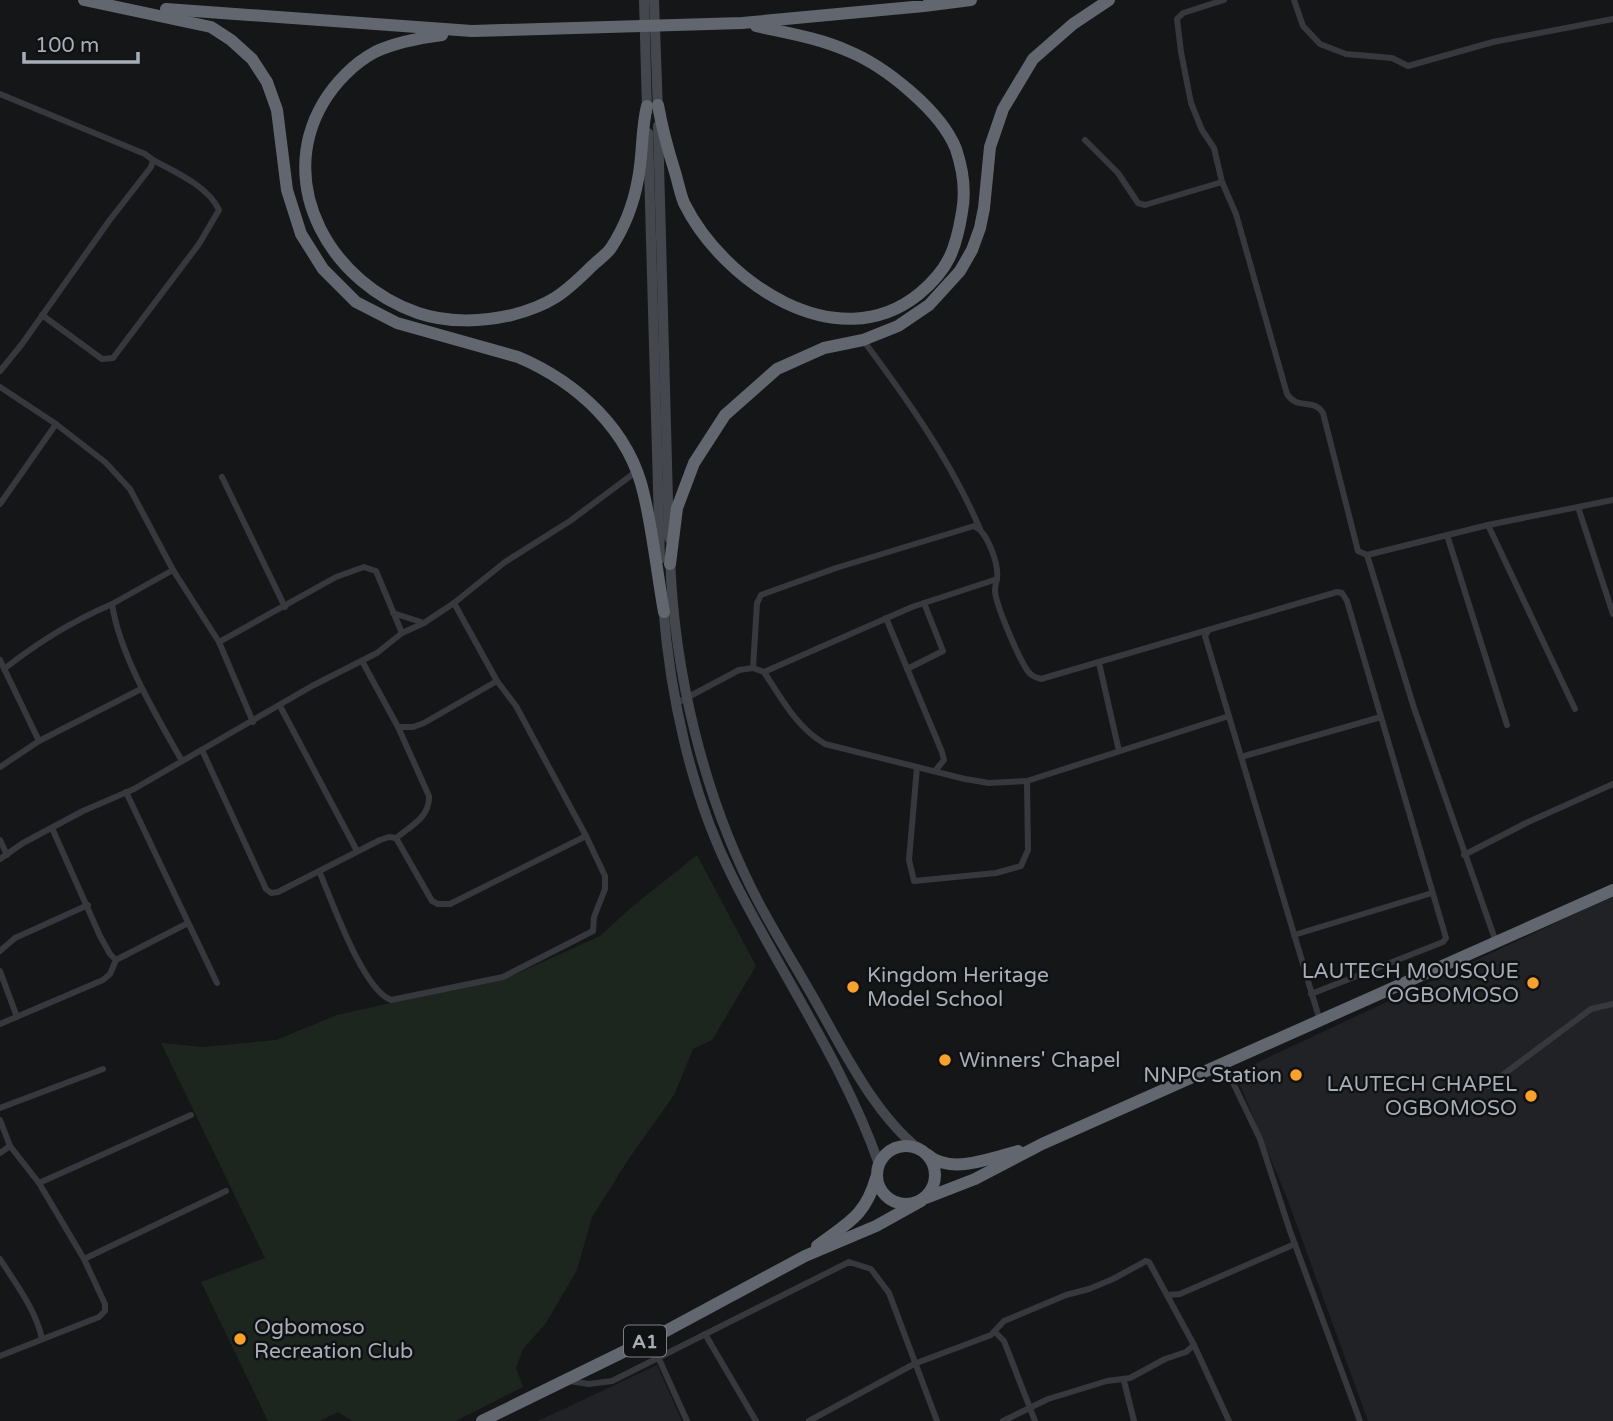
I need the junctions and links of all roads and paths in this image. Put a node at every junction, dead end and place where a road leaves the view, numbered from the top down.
1 (84, 0) edge
2 (644, 0) edge
3 (654, 0) edge
4 (971, 0) edge
5 (1110, 0) edge
6 (1224, 0) edge
7 (1294, 0) edge
8 (117, 5) junction
9 (1613, 19) edge
10 (742, 23) junction
11 (471, 31) junction
12 (651, 59) junction
13 (0, 94) edge
14 (652, 106) junction
15 (1086, 140) dead end
16 (153, 160) junction
17 (1222, 182) junction
18 (42, 315) junction
19 (863, 340) junction
20 (0, 371) edge
21 (0, 387) edge
22 (56, 424) junction
23 (637, 471) junction
24 (222, 477) dead end
25 (1613, 500) edge
26 (0, 504) edge
27 (1578, 507) junction
28 (1488, 525) junction
29 (980, 529) junction
30 (1447, 535) junction
31 (1367, 555) junction
32 (670, 564) junction
33 (173, 570) junction
34 (997, 579) junction
35 (1609, 593) edge
36 (454, 603) junction
37 (924, 603) junction
38 (112, 604) junction
39 (285, 607) junction
40 (664, 612) junction
41 (393, 613) junction
42 (1613, 614) edge
43 (886, 618) junction
44 (425, 623) junction
45 (1208, 631) junction
46 (402, 633) junction
47 (219, 642) junction
48 (0, 660) edge
49 (362, 661) junction
50 (1099, 663) junction
51 (753, 668) junction
52 (4, 669) junction
53 (907, 669) junction
54 (764, 673) junction
55 (497, 681) junction
56 (141, 689) junction
57 (687, 697) junction
58 (677, 703) junction
59 (280, 706) junction
60 (1575, 709) dead end
61 (1229, 716) junction
62 (1381, 717) junction
63 (253, 722) junction
64 (1507, 724) dead end
65 (398, 727) junction
66 (39, 741) junction
67 (202, 750) junction
68 (1119, 751) junction
69 (1241, 757) junction
70 (182, 761) junction
71 (917, 766) junction
72 (0, 767) edge
73 (935, 771) junction
74 (1027, 781) junction
75 (1613, 784) edge
76 (126, 792) junction
77 (52, 828) junction
78 (586, 836) junction
79 (396, 838) junction
80 (0, 840) edge
81 (358, 851) junction
82 (736, 852) junction
83 (1464, 855) junction
84 (3, 857) edge
85 (724, 857) junction
86 (319, 870) junction
87 (1613, 890) edge
88 (1432, 893) junction
89 (88, 905) junction
90 (188, 923) junction
91 (777, 932) junction
92 (1294, 935) junction
93 (765, 937) junction
94 (1496, 943) junction
95 (0, 951) edge
96 (116, 960) junction
97 (0, 971) edge
98 (217, 983) dead end
99 (1311, 994) junction
100 (1613, 1004) edge
101 (17, 1017) junction
102 (1320, 1021) junction
103 (0, 1024) edge
104 (1224, 1064) junction
105 (103, 1069) dead end
106 (1488, 1086) dead end
107 (0, 1108) edge
108 (191, 1115) dead end
109 (0, 1120) edge
110 (1042, 1144) junction
111 (10, 1146) junction
112 (923, 1152) junction
113 (0, 1153) edge
114 (878, 1169) junction
115 (39, 1183) junction
116 (226, 1191) dead end
117 (924, 1199) junction
118 (1295, 1244) junction
119 (805, 1256) junction
120 (0, 1259) edge
121 (84, 1259) junction
122 (1167, 1295) junction
123 (995, 1332) junction
124 (705, 1334) junction
125 (42, 1339) junction
126 (1194, 1345) junction
127 (0, 1356) edge
128 (659, 1359) junction
129 (915, 1364) junction
130 (564, 1380) junction
131 (1124, 1381) junction
132 (1030, 1408) junction
133 (482, 1421) edge
134 (687, 1421) edge
135 (756, 1421) edge
136 (809, 1421) edge
137 (937, 1421) edge
138 (1003, 1421) edge
139 (1035, 1421) edge
140 (1134, 1421) edge
141 (1229, 1421) edge
142 (1360, 1421) edge

1 - 8 highway
2 - 12 street
3 - 12 street
4 - 10 highway
5 - 19 highway
6 - 17 street
7 - 9 street
8 - 11 highway
8 - 23 highway
10 - 11 highway
10 - 14 highway
11 - 14 highway
12 - 14 street
13 - 16 street
14 - 32 street
14 - 40 street
15 - 17 street
16 - 18 street
16 - 18 street
17 - 31 street
18 - 20 street
19 - 29 street
19 - 32 highway
21 - 22 street
22 - 26 street
22 - 33 street
23 - 36 street
23 - 40 highway
24 - 39 street
25 - 27 street
27 - 28 street
27 - 35 street
28 - 30 street
28 - 60 street
29 - 34 street
29 - 51 street
30 - 31 street
30 - 64 street
31 - 83 street
32 - 57 street
33 - 38 street
33 - 47 street
34 - 37 street
34 - 50 street
35 - 42 street
36 - 44 street
36 - 55 street
37 - 43 street
37 - 53 street
38 - 52 street
38 - 56 street
39 - 41 street
39 - 47 street
40 - 58 street
41 - 44 street
41 - 46 street
43 - 53 street
43 - 54 street
44 - 46 street
45 - 50 street
45 - 61 street
45 - 62 street
46 - 49 street
47 - 63 street
48 - 52 street
49 - 59 street
49 - 65 street
50 - 68 street
51 - 54 street
51 - 57 street
52 - 66 street
53 - 73 street
54 - 71 street
55 - 65 street
55 - 78 street
56 - 66 street
56 - 70 street
57 - 58 street
57 - 82 street
58 - 85 street
59 - 63 street
59 - 81 street
61 - 68 street
61 - 69 street
62 - 69 street
62 - 88 street
63 - 67 street
65 - 79 street
66 - 72 street
67 - 70 street
67 - 86 street
68 - 74 street
69 - 92 street
70 - 76 street
71 - 73 street
71 - 74 street
73 - 74 street
75 - 83 street
76 - 77 street
76 - 90 street
77 - 84 street
77 - 89 street
78 - 79 street
78 - 86 street
79 - 81 street
80 - 84 street
81 - 86 street
82 - 85 street
82 - 91 street
83 - 94 street
85 - 93 street
87 - 94 highway, A1
88 - 92 street
88 - 99 street
89 - 95 street
89 - 96 street
90 - 96 street
90 - 98 street
91 - 93 street
91 - 112 street
92 - 99 street
93 - 114 street
94 - 102 highway, A1
96 - 101 street
97 - 101 street
99 - 102 street
100 - 106 street
101 - 103 street
102 - 104 highway, A1
104 - 110 highway, A1
104 - 118 street
105 - 107 street
108 - 115 street
109 - 111 street
110 - 112 highway, A1
110 - 117 highway, A1
111 - 113 street
111 - 115 street
112 - 114 highway
112 - 117 highway
114 - 117 highway
114 - 119 highway, A1
115 - 121 street
116 - 121 street
117 - 119 highway, A1
118 - 122 street
118 - 142 street
119 - 130 highway, A1
120 - 125 street
121 - 125 street
122 - 123 street
122 - 126 street
123 - 129 street
123 - 132 street
124 - 128 street
124 - 129 street
124 - 135 street
125 - 127 street
126 - 131 street
126 - 141 street
128 - 130 street
128 - 134 street
129 - 136 street
129 - 137 street
130 - 133 highway, A1
131 - 132 street
131 - 140 street
132 - 138 street
132 - 139 street

